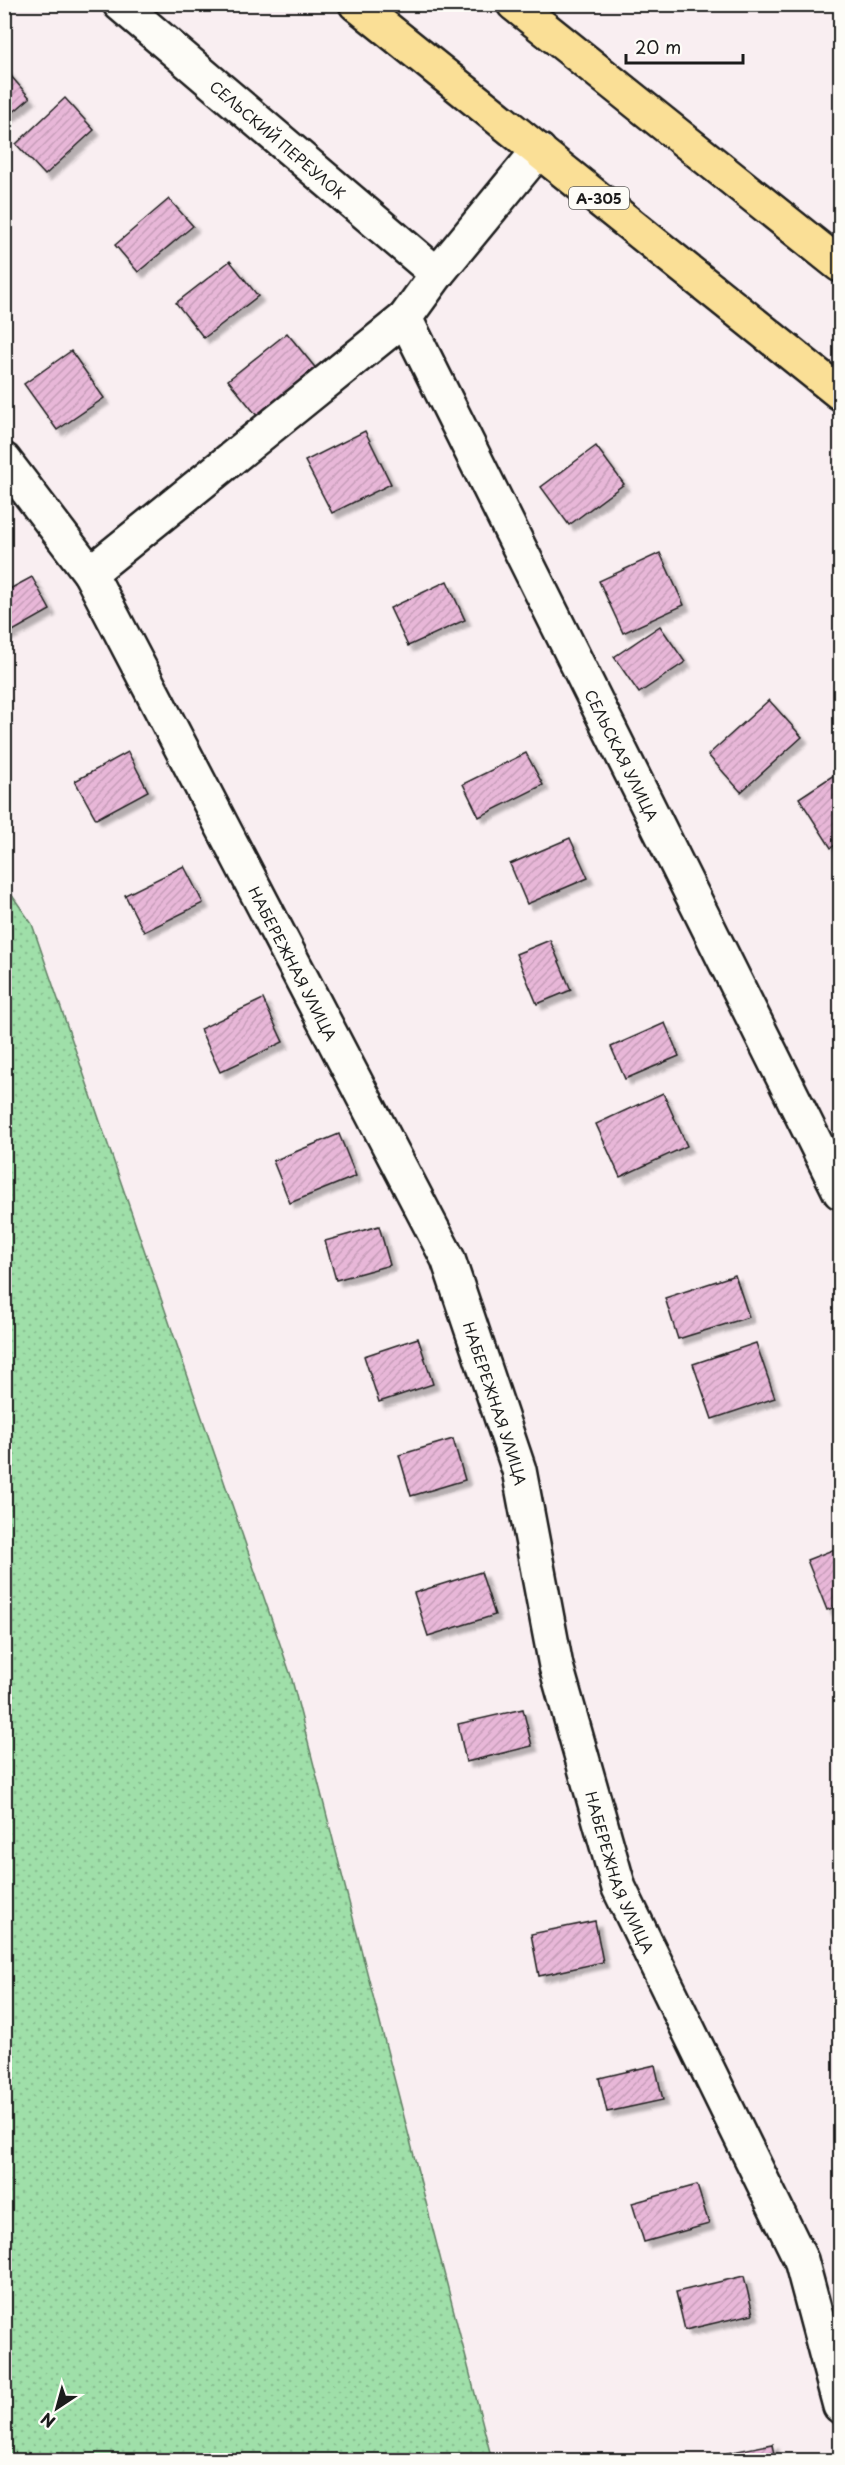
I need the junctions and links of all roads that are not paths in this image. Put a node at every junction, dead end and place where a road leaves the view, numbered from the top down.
1 (120, 4) edge
2 (356, 4) edge
3 (514, 4) edge
4 (539, 150) junction
5 (840, 265) edge
6 (437, 274) junction
7 (405, 318) junction
8 (840, 393) edge
9 (4, 460) edge
10 (90, 573) junction
11 (840, 1192) edge
12 (840, 2406) edge

1 - 6 street, СЕЛЬСКИЙ ПЕРЕУЛОК
2 - 4 highway, А-305
3 - 5 highway
4 - 6 street
4 - 8 highway, А-305
6 - 7 street
7 - 10 street
7 - 11 street, СЕЛЬСКАЯ УЛИЦА
9 - 10 street, НАБЕРЕЖНАЯ УЛИЦА
10 - 12 street, НАБЕРЕЖНАЯ УЛИЦА

